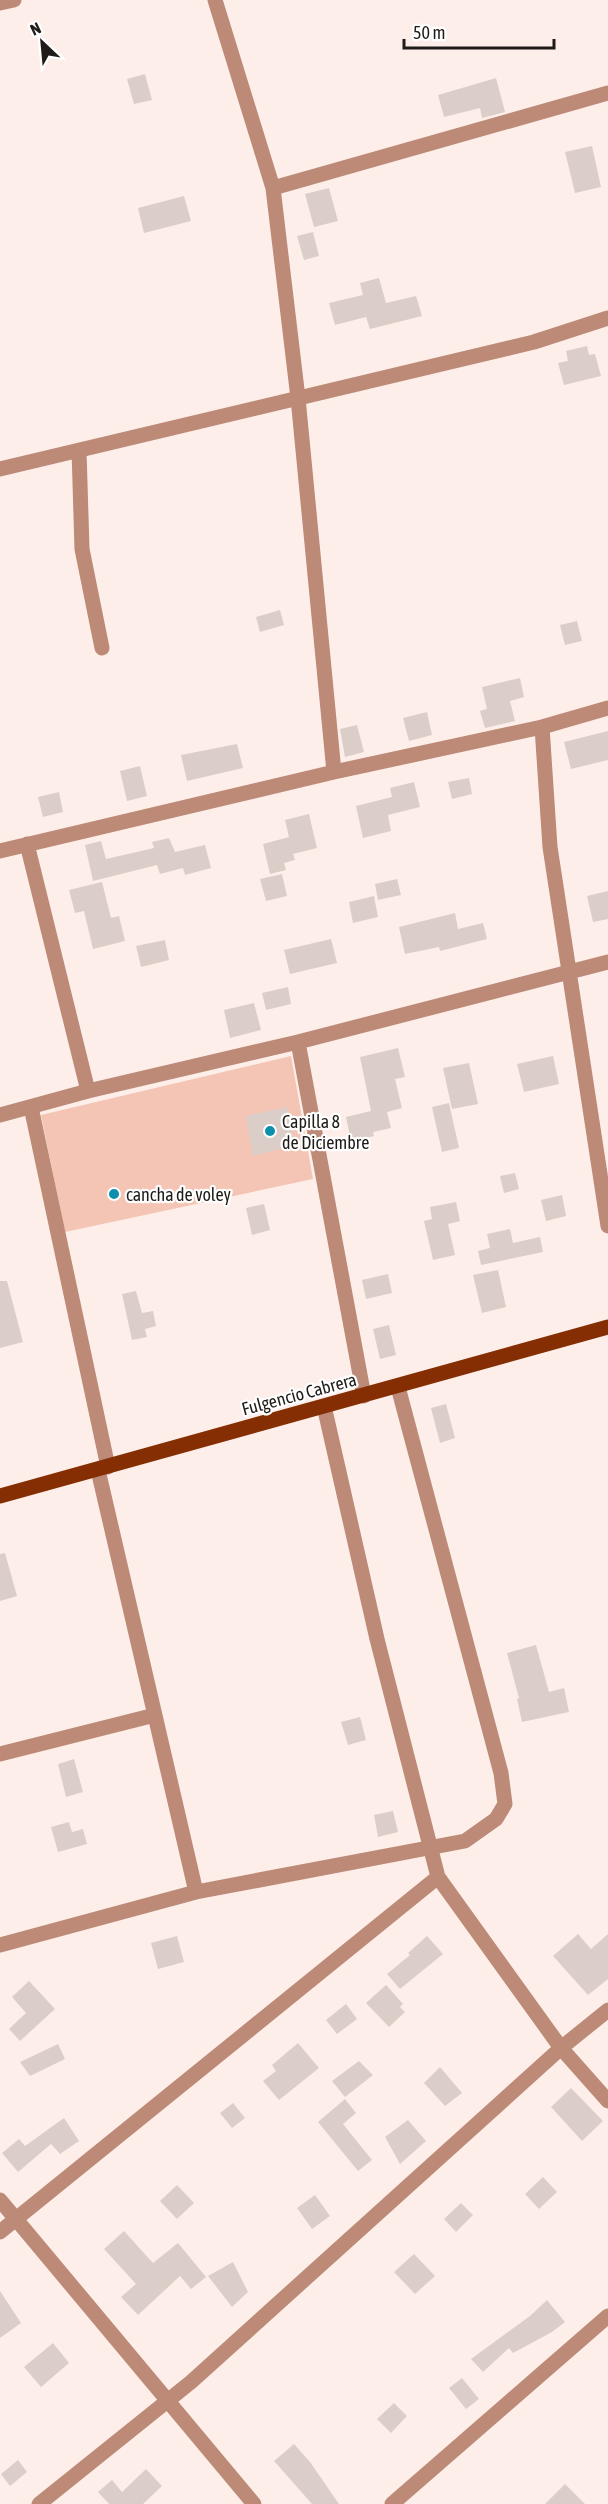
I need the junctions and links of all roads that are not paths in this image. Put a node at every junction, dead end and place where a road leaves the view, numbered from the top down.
1 (14, 0) edge
2 (215, 0) edge
3 (0, 3) edge
4 (608, 93) edge
5 (273, 188) junction
6 (608, 318) edge
7 (298, 398) junction
8 (79, 450) junction
9 (0, 469) edge
10 (102, 648) dead end
11 (608, 708) edge
12 (542, 727) junction
13 (334, 772) junction
14 (27, 844) junction
15 (0, 851) edge
16 (608, 962) edge
17 (569, 972) junction
18 (298, 1042) junction
19 (88, 1091) junction
20 (31, 1107) junction
21 (0, 1115) edge
22 (608, 1226) edge
23 (608, 1327) edge
24 (399, 1387) junction
25 (364, 1396) junction
26 (324, 1406) junction
27 (103, 1468) junction
28 (0, 1496) edge
29 (155, 1715) junction
30 (0, 1754) edge
31 (431, 1848) junction
32 (438, 1877) junction
33 (196, 1892) junction
34 (0, 1945) edge
35 (608, 2010) edge
36 (561, 2048) junction
37 (608, 2101) edge
38 (0, 2200) edge
39 (16, 2218) junction
40 (0, 2232) edge
41 (608, 2316) edge
42 (167, 2402) junction
43 (39, 2504) edge
44 (254, 2504) edge
45 (392, 2504) edge

1 - 3 street
2 - 5 street
4 - 5 street
5 - 7 street
6 - 7 street
7 - 8 street
7 - 13 street
8 - 9 street
8 - 10 street
11 - 12 street
12 - 13 street
12 - 17 street
13 - 14 street
14 - 15 street
14 - 19 street
16 - 17 street
17 - 18 street
17 - 22 street
18 - 19 street
18 - 25 street
19 - 20 street
20 - 21 street
20 - 27 street
23 - 24 main road, Fulgencio Cabrera
24 - 25 main road, Fulgencio Cabrera
24 - 31 street
25 - 26 main road, Fulgencio Cabrera
26 - 27 main road, Fulgencio Cabrera
26 - 31 street
27 - 28 main road, Fulgencio Cabrera
27 - 29 street
29 - 30 street
29 - 33 street
31 - 32 street
31 - 33 street
32 - 36 street
32 - 39 street
33 - 34 street
35 - 36 street
36 - 37 street
36 - 42 street
38 - 39 street
39 - 40 street
39 - 42 street
41 - 45 street
42 - 43 street
42 - 44 street

